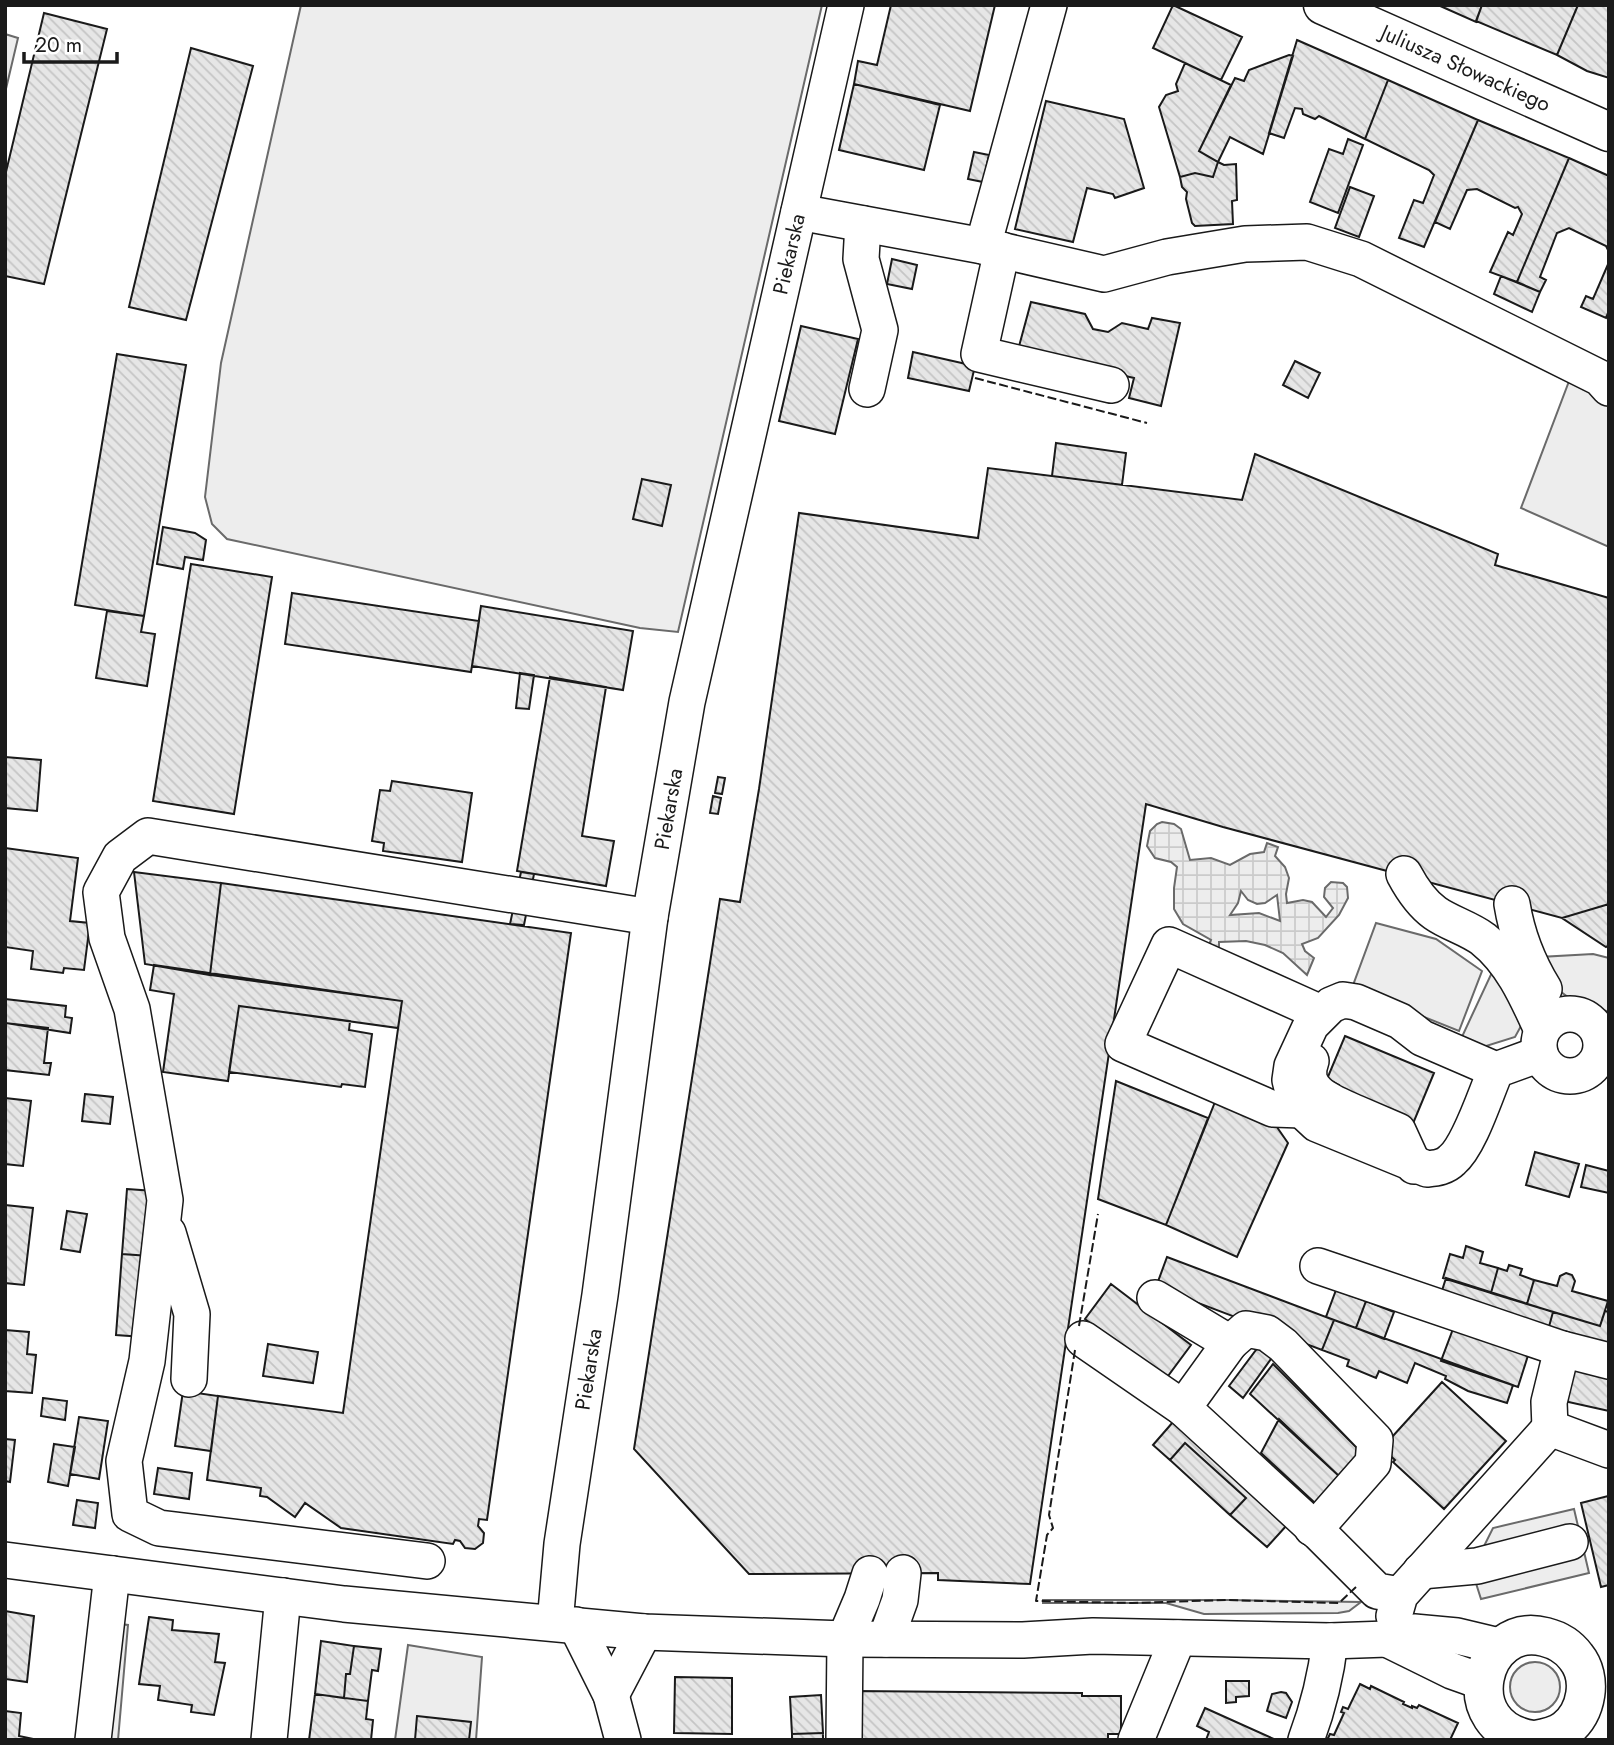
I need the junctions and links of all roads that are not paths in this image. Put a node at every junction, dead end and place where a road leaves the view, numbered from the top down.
1 (846, 5) edge
2 (1049, 5) edge
3 (1323, 5) edge
4 (1609, 132) edge
5 (799, 212) junction
6 (863, 224) junction
7 (993, 248) junction
8 (1111, 386) dead end
9 (1609, 388) edge
10 (867, 389) dead end
11 (1404, 874) dead end
12 (1512, 904) dead end
13 (650, 917) junction
14 (1321, 1013) junction
15 (1549, 1033) junction
16 (1604, 1034) edge
17 (1422, 1038) junction
18 (1496, 1070) junction
19 (1302, 1110) junction
20 (1414, 1166) junction
21 (163, 1216) junction
22 (1318, 1266) dead end
23 (1156, 1298) dead end
24 (1083, 1339) dead end
25 (1230, 1343) junction
26 (1562, 1349) junction
27 (1609, 1361) edge
28 (189, 1379) dead end
29 (1183, 1408) junction
30 (1550, 1428) junction
31 (1609, 1450) edge
32 (1312, 1528) junction
33 (1570, 1542) dead end
34 (5, 1560) edge
35 (427, 1561) dead end
36 (112, 1574) junction
37 (1411, 1583) junction
38 (283, 1596) junction
39 (566, 1624) junction
40 (644, 1632) junction
41 (1178, 1638) junction
42 (845, 1639) junction
43 (886, 1639) junction
44 (1387, 1639) junction
45 (1330, 1641) junction
46 (1503, 1647) junction
47 (1593, 1654) edge
48 (1483, 1682) junction
49 (611, 1695) junction
50 (1596, 1696) edge
51 (1517, 1737) edge
52 (93, 1740) edge
53 (269, 1740) edge
54 (623, 1740) edge
55 (844, 1740) edge
56 (1136, 1740) edge
57 (1306, 1740) edge

1 - 5 street, Piekarska
2 - 7 street
3 - 4 main road, Juliusza Słowackiego
5 - 6 street
5 - 13 street, Piekarska
6 - 7 street
6 - 10 street
7 - 8 street
7 - 9 street
11 - 15 street
12 - 15 street
13 - 21 street
13 - 39 street, Piekarska
14 - 17 street
14 - 19 street
14 - 19 street
15 - 16 street
15 - 16 street
15 - 18 street
17 - 18 street
17 - 20 street
18 - 20 street
19 - 20 street
21 - 28 street
21 - 35 street
22 - 26 street
23 - 25 street
24 - 29 street
25 - 29 street
25 - 32 street
26 - 27 street
26 - 30 street
29 - 32 street
30 - 31 street
30 - 37 street
32 - 37 street
33 - 37 street
34 - 36 street
36 - 38 street
36 - 52 street
37 - 44 street
38 - 39 street
38 - 53 street
39 - 40 street
39 - 49 street
40 - 42 street
40 - 49 street
41 - 43 street
41 - 45 street
41 - 56 street
42 - 43 street
42 - 43 street
42 - 55 street
44 - 45 street
44 - 46 street
44 - 48 street
45 - 57 street
46 - 47 main road
46 - 48 main road
47 - 50 main road
48 - 51 main road
49 - 54 street
50 - 51 main road

